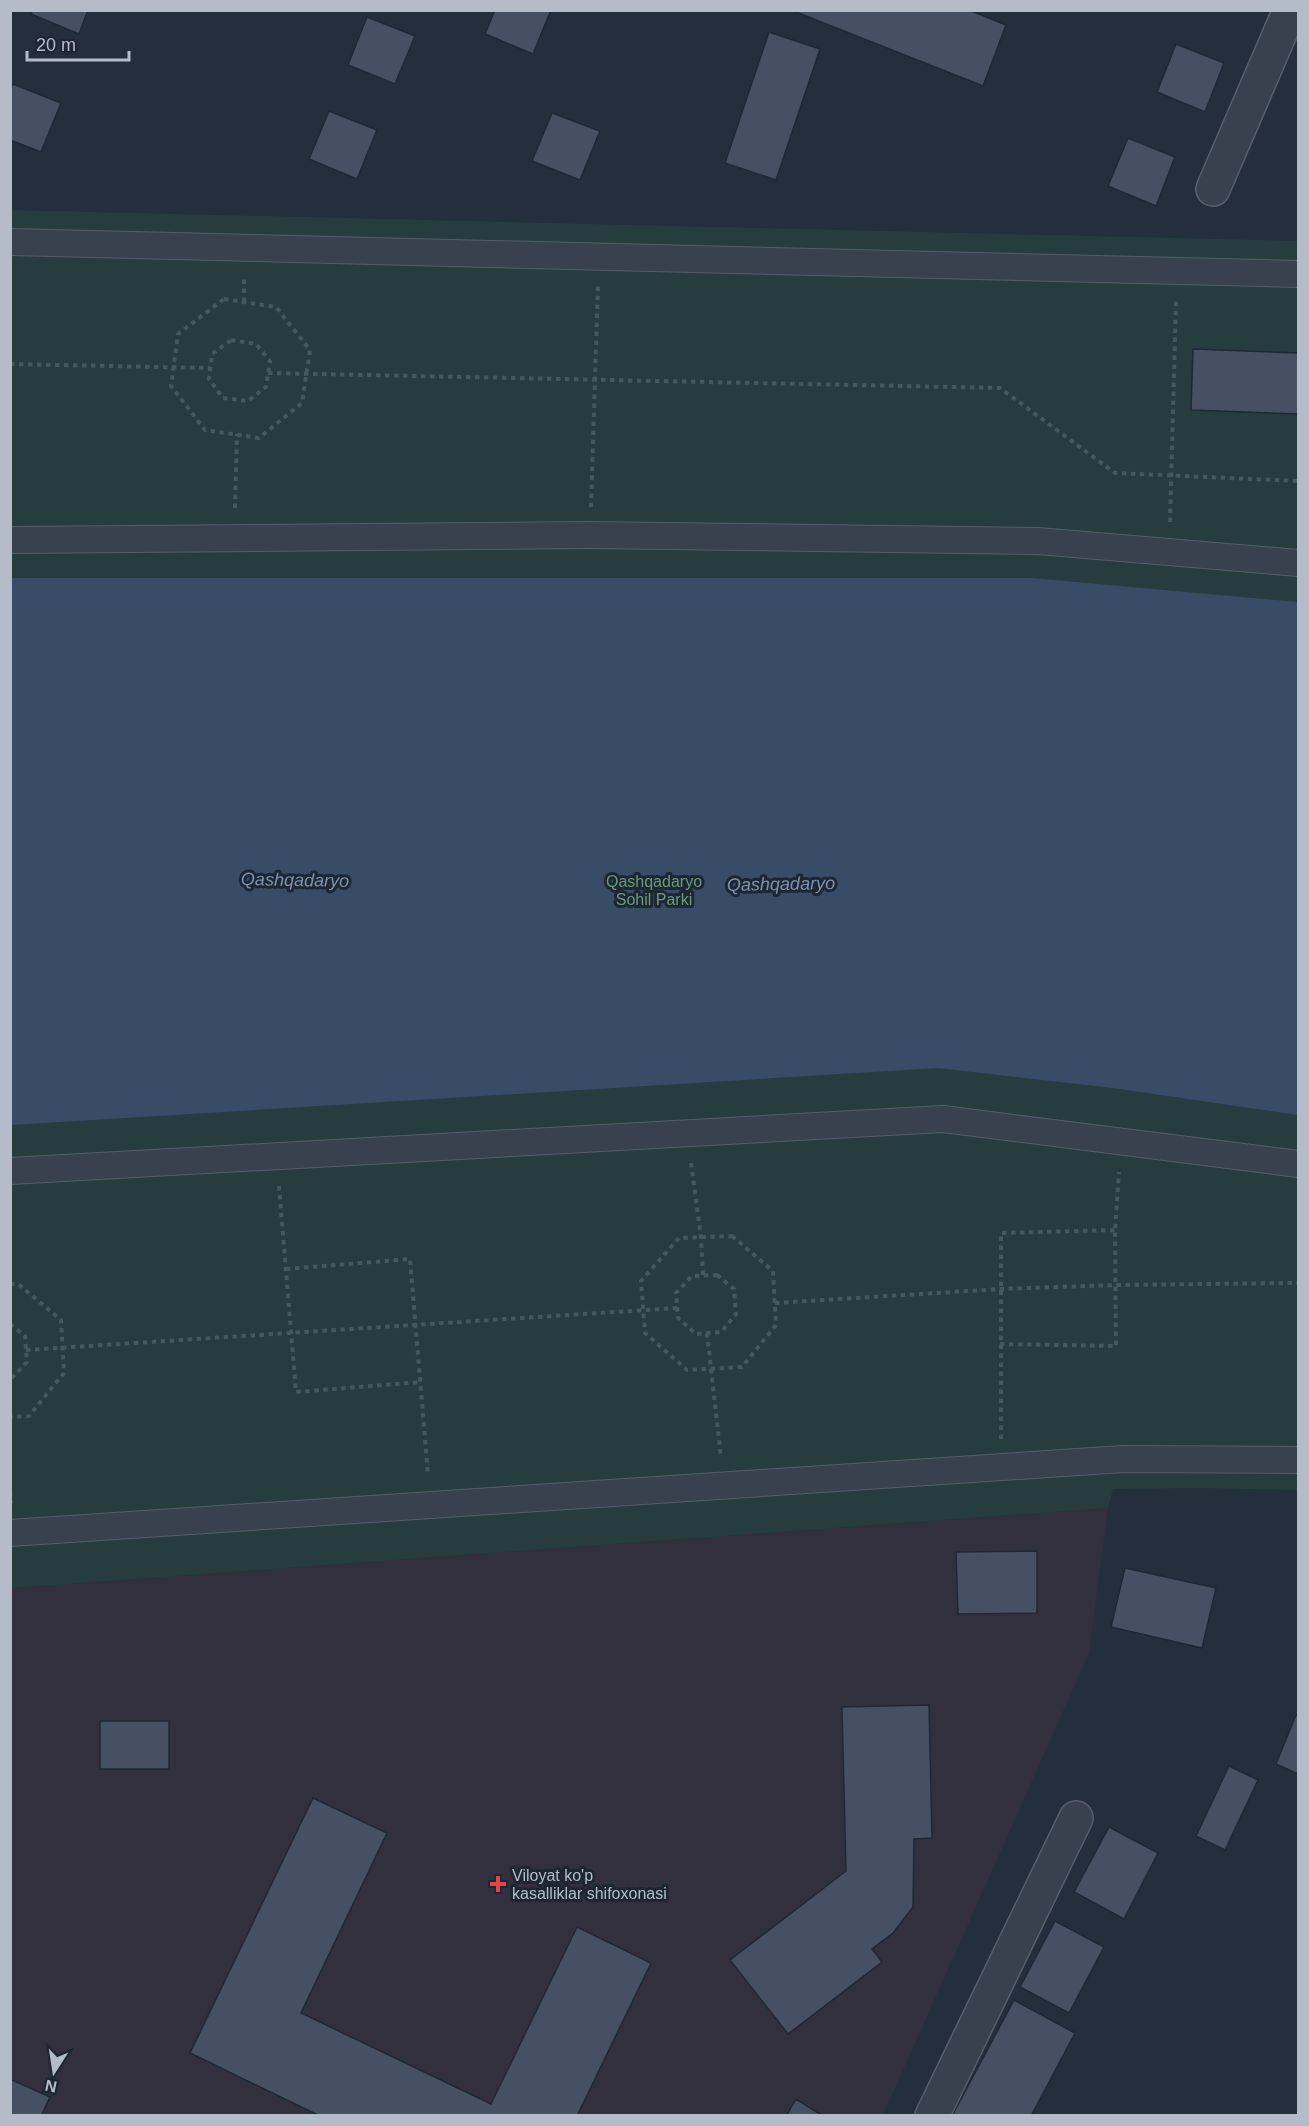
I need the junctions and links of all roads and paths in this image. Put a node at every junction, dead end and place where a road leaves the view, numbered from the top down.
1 (1290, 10) edge
2 (1213, 189) dead end
3 (10, 242) edge
4 (599, 257) junction
5 (1177, 271) junction
6 (1299, 274) edge
7 (10, 364) edge
8 (174, 366) junction
9 (210, 368) junction
10 (268, 373) junction
11 (306, 374) junction
12 (595, 380) junction
13 (237, 434) junction
14 (1171, 476) junction
15 (1299, 481) edge
16 (590, 534) junction
17 (234, 538) junction
18 (10, 540) edge
19 (1169, 552) junction
20 (1299, 563) edge
21 (687, 1132) junction
22 (1121, 1141) junction
23 (277, 1156) junction
24 (1299, 1164) edge
25 (10, 1171) edge
26 (1115, 1230) junction
27 (701, 1237) junction
28 (286, 1269) junction
29 (703, 1275) junction
30 (1299, 1283) edge
31 (10, 1284) edge
32 (1116, 1285) junction
33 (1001, 1289) junction
34 (776, 1303) junction
35 (677, 1308) junction
36 (644, 1309) junction
37 (10, 1324) edge
38 (415, 1324) junction
39 (291, 1333) junction
40 (707, 1333) junction
41 (1000, 1344) junction
42 (62, 1348) junction
43 (26, 1350) junction
44 (711, 1368) junction
45 (10, 1380) edge
46 (421, 1382) junction
47 (10, 1417) edge
48 (1299, 1460) edge
49 (1001, 1467) junction
50 (724, 1485) junction
51 (431, 1505) junction
52 (10, 1533) edge
53 (1076, 1818) dead end
54 (932, 2115) edge

1 - 2 street
3 - 4 street
4 - 5 street
4 - 12 path
5 - 6 street
5 - 14 path
7 - 8 path
8 - 9 path
8 - 11 path
8 - 13 path
9 - 10 path
9 - 10 path
10 - 11 path
11 - 12 path
11 - 13 path
12 - 14 path
12 - 16 path
13 - 17 path
14 - 15 path
14 - 19 path
16 - 17 street
16 - 19 street
17 - 18 street
19 - 20 street
21 - 22 street
21 - 23 street
21 - 27 path
22 - 24 street
22 - 26 path
23 - 25 street
23 - 28 path
26 - 32 path
26 - 33 path
27 - 29 path
27 - 34 path
27 - 36 path
28 - 38 path
28 - 39 path
29 - 35 path
29 - 40 path
30 - 32 path
31 - 42 path
32 - 33 path
32 - 41 path
33 - 34 path
33 - 41 path
34 - 44 path
35 - 36 path
35 - 40 path
36 - 38 path
36 - 44 path
37 - 43 path
38 - 39 path
38 - 46 path
39 - 42 path
39 - 46 path
40 - 44 path
41 - 49 path
42 - 43 path
42 - 47 path
43 - 45 path
44 - 50 path
46 - 51 path
48 - 49 street
49 - 50 street
50 - 51 street
51 - 52 street
53 - 54 street

